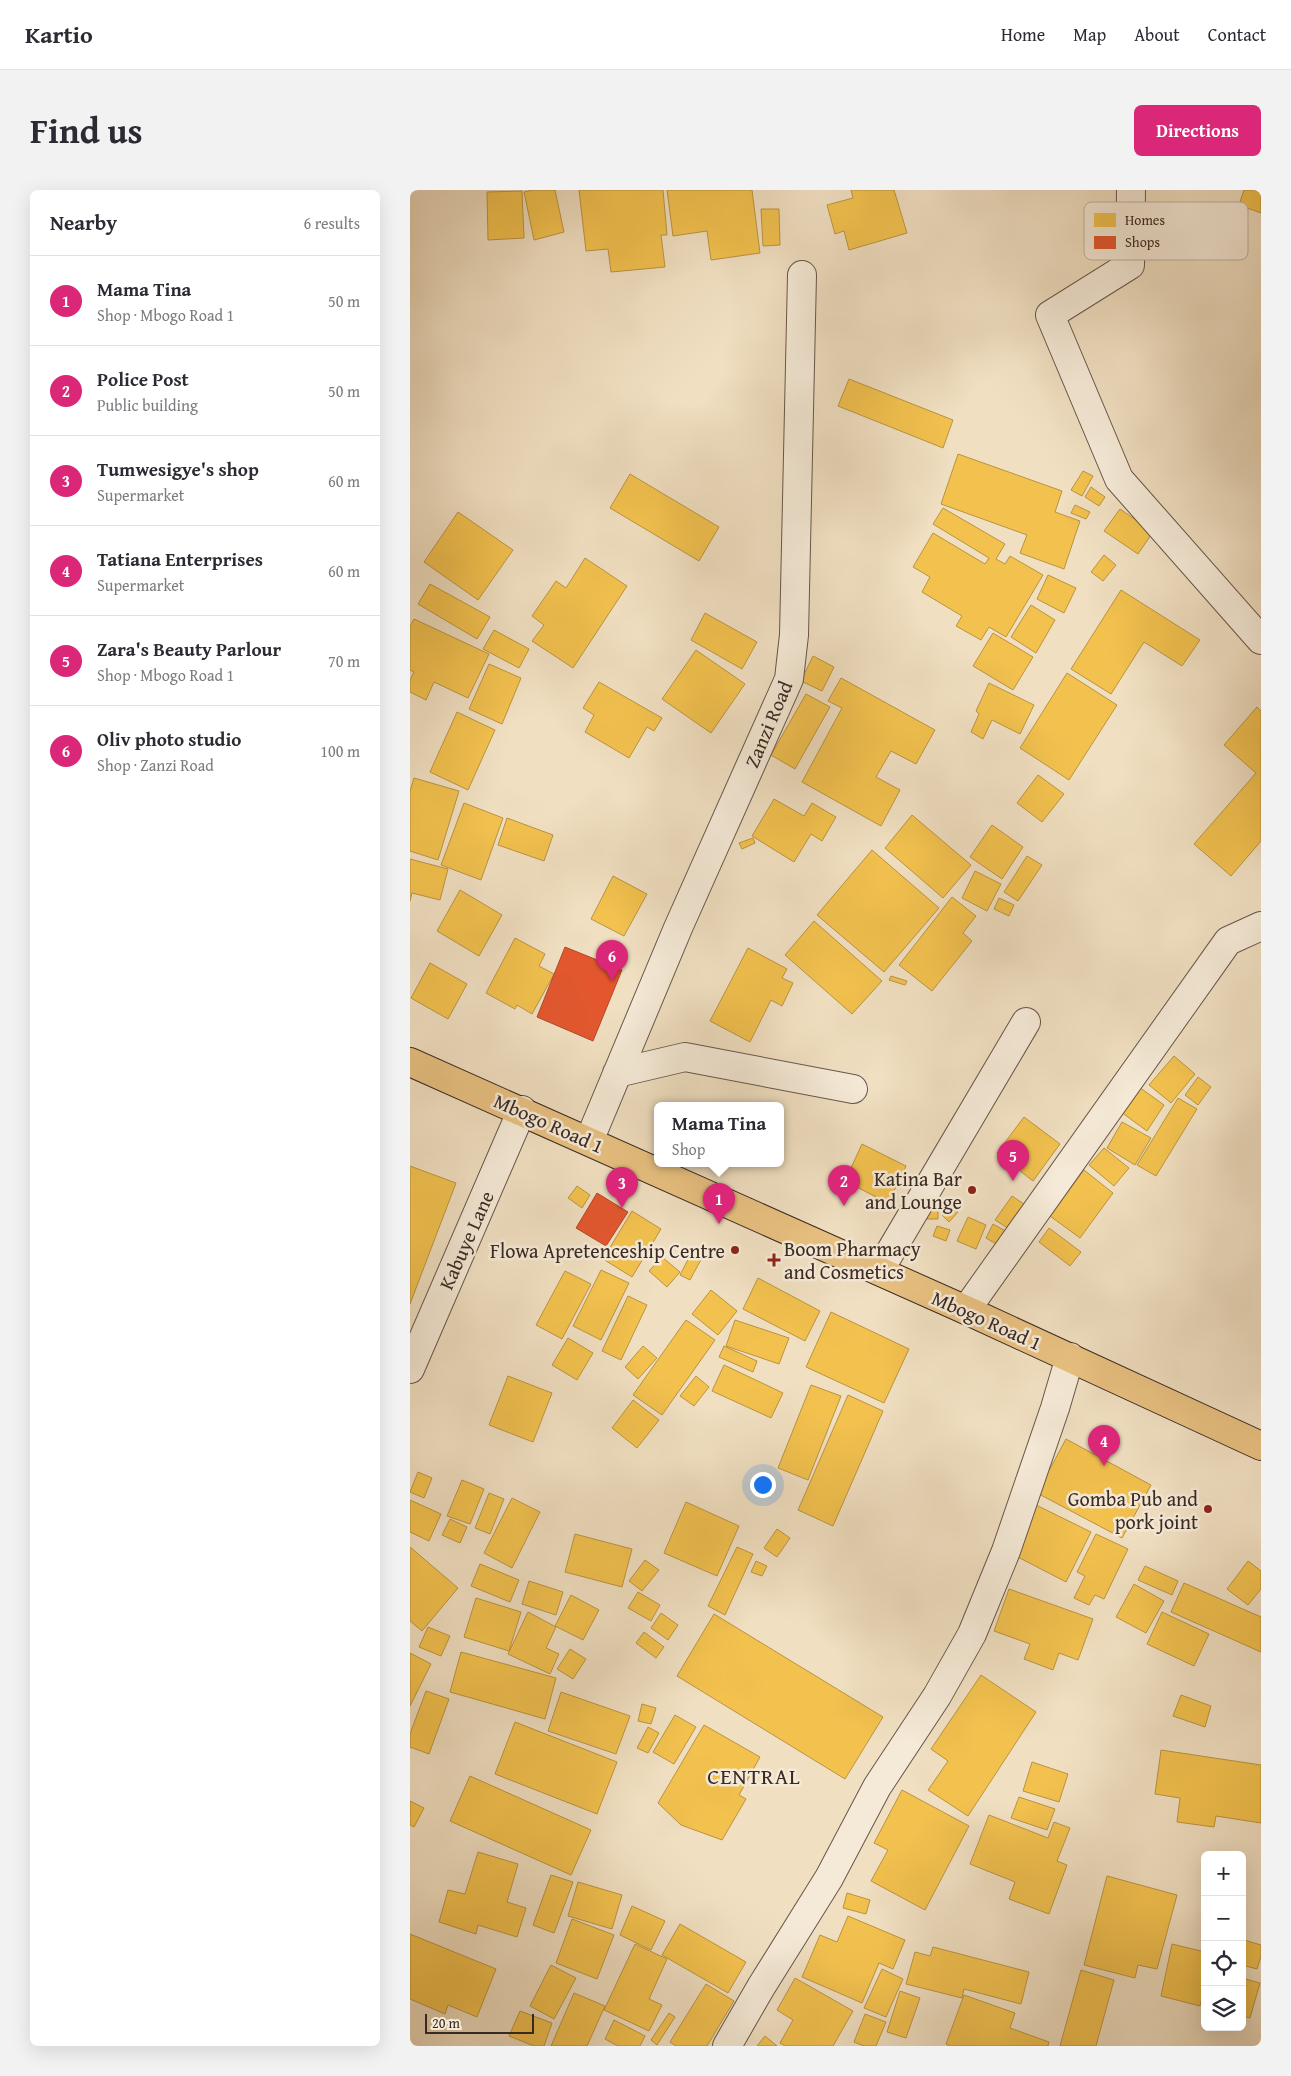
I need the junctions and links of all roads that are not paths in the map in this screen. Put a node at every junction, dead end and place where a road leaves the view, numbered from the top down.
1 (1130, 260) edge
2 (802, 275) dead end
3 (1261, 640) edge
4 (1261, 926) edge
5 (1026, 1022) dead end
6 (410, 1062) edge
7 (618, 1073) junction
8 (852, 1089) dead end
9 (522, 1110) junction
10 (589, 1141) junction
11 (879, 1271) junction
12 (966, 1310) junction
13 (1070, 1357) junction
14 (410, 1368) edge
15 (1261, 1446) edge
16 (727, 2046) edge

1 - 3 street
2 - 7 street, Zanzi Road
4 - 12 street
5 - 11 street
6 - 9 main road, Mbogo Road 1
7 - 8 street
7 - 10 street, Zanzi Road
9 - 10 main road, Mbogo Road 1
9 - 14 street, Kabuye Lane
10 - 11 main road, Mbogo Road 1
11 - 12 main road, Mbogo Road 1
12 - 13 main road, Mbogo Road 1
13 - 15 main road, Mbogo Road 1
13 - 16 street

